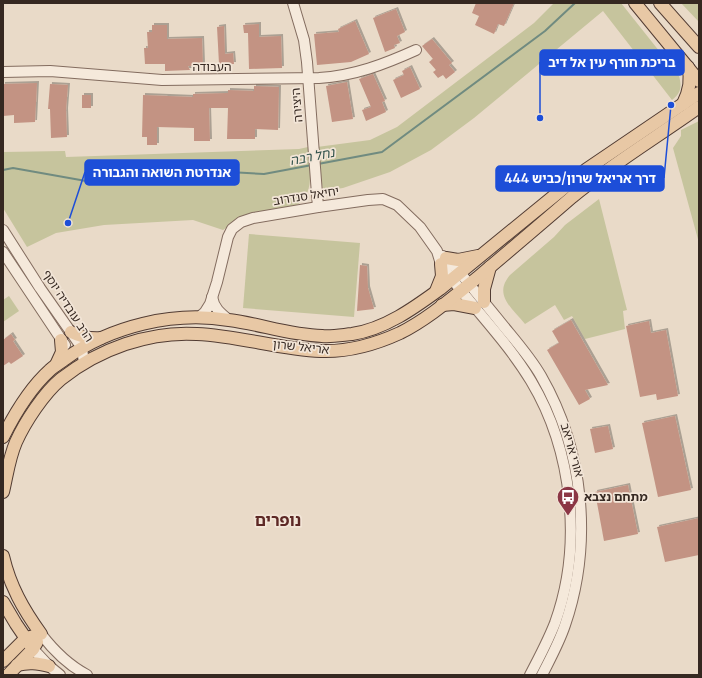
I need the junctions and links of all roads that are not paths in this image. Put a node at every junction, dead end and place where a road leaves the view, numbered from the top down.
1 (293, 3) edge
2 (635, 3) edge
3 (660, 3) edge
4 (699, 46) edge
5 (416, 50) dead end
6 (687, 66) junction
7 (3, 72) edge
8 (308, 79) junction
9 (699, 81) edge
10 (699, 93) edge
11 (683, 104) junction
12 (699, 107) edge
13 (699, 116) edge
14 (679, 122) junction
15 (318, 206) junction
16 (3, 230) edge
17 (3, 252) edge
18 (481, 255) junction
19 (442, 258) junction
20 (490, 267) junction
21 (456, 276) junction
22 (465, 287) junction
23 (435, 293) junction
24 (212, 297) junction
25 (480, 305) junction
26 (442, 306) junction
27 (199, 317) junction
28 (229, 320) junction
29 (71, 332) junction
30 (102, 338) junction
31 (61, 340) junction
32 (82, 348) junction
33 (71, 354) junction
34 (84, 363) junction
35 (56, 366) junction
36 (3, 437) edge
37 (3, 492) edge
38 (3, 556) edge
39 (3, 602) edge
40 (13, 620) junction
41 (41, 634) junction
42 (26, 638) junction
43 (33, 649) junction
44 (12, 652) junction
45 (3, 661) edge
46 (17, 665) junction
47 (49, 666) junction
48 (8, 675) edge
49 (60, 675) edge
50 (87, 675) edge
51 (530, 675) edge
52 (542, 675) edge

1 - 8 street, היצירה
2 - 6 main road
3 - 4 main road
5 - 8 street, העבודה
6 - 9 main road
6 - 11 main road
7 - 8 street, העבודה
8 - 15 street, היצירה
10 - 11 main road, אריאל שרון
11 - 18 main road, אריאל שרון
12 - 14 main road, אריאל שרון
13 - 14 main road
14 - 20 main road, אריאל שרון
15 - 19 street, יחיאל סנדרוב
15 - 24 street, יחיאל סנדרוב
16 - 29 street, הרב עובדיה יוסף
17 - 31 street, הרב עובדיה יוסף
18 - 19 main road
18 - 21 main road, אריאל שרון
19 - 21 street, יחיאל סנדרוב
19 - 23 main road
20 - 22 main road, אריאל שרון
20 - 25 main road
21 - 22 street, אורי אריאב
21 - 23 main road, אריאל שרון
22 - 25 street, אורי אריאב
22 - 26 main road, אריאל שרון
23 - 28 main road, אריאל שרון
24 - 27 street, יחיאל סנדרוב
24 - 28 street
25 - 26 main road
25 - 51 street, אורי אריאב
25 - 52 street, אורי אריאב
26 - 34 main road, אריאל שרון
27 - 28 main road, אריאל שרון
27 - 30 main road, אריאל שרון
29 - 30 main road
29 - 32 street, הרב עובדיה יוסף
30 - 32 main road, אריאל שרון
31 - 33 street, הרב עובדיה יוסף
31 - 35 main road
32 - 33 main road, אריאל שרון
32 - 34 street, הרב עובדיה יוסף
33 - 34 street, הרב עובדיה יוסף
33 - 35 main road, אריאל שרון
34 - 37 main road, אריאל שרון
35 - 36 main road, אריאל שרון
38 - 41 main road
39 - 40 main road
40 - 42 main road
40 - 44 main road
41 - 42 main road
41 - 43 main road
41 - 50 street
42 - 43 main road
42 - 44 main road
43 - 46 main road
43 - 47 street
44 - 45 main road
46 - 47 main road
46 - 48 main road
47 - 49 street

